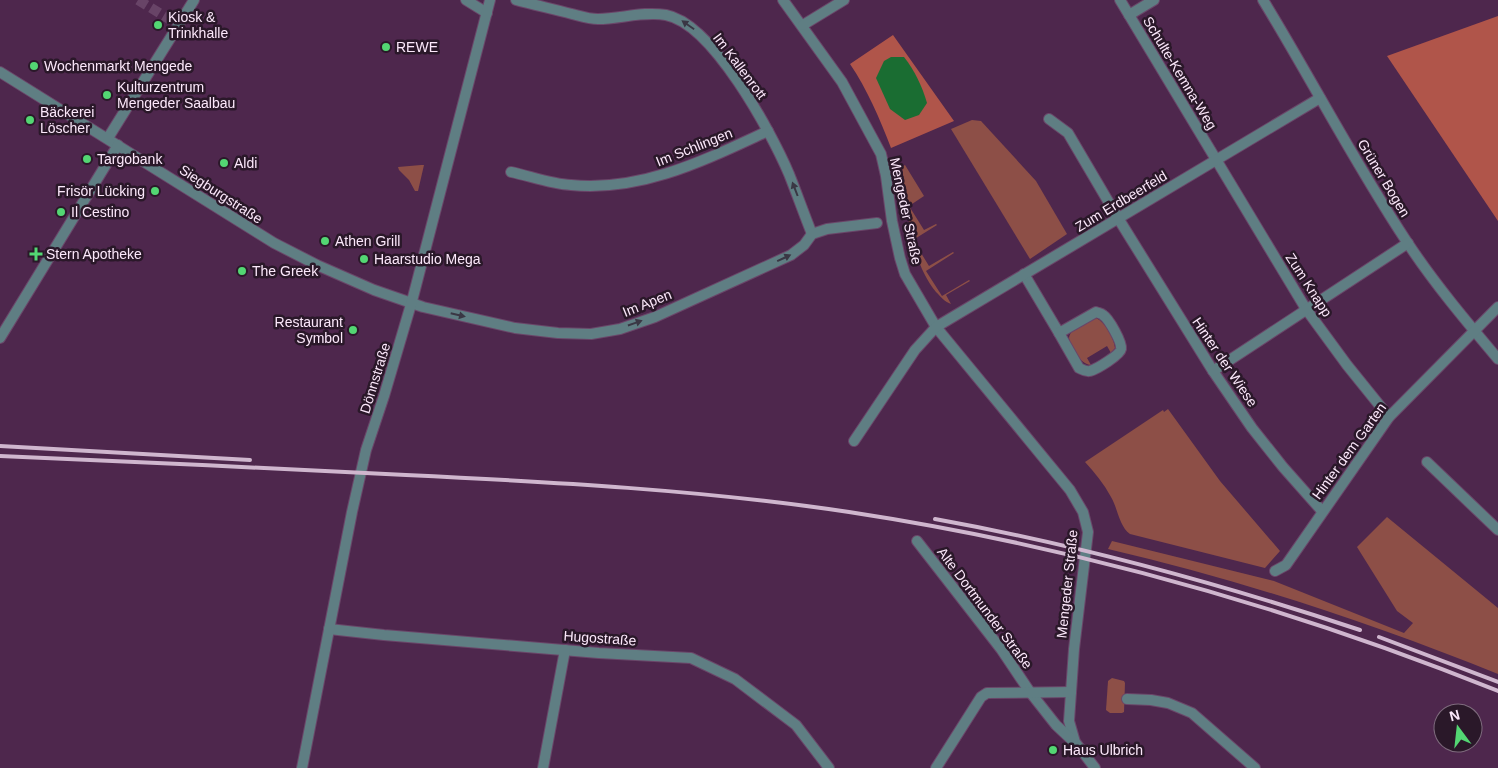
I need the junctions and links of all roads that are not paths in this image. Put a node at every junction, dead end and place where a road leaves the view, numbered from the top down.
1 (194, 0) edge
2 (466, 0) edge
3 (490, 0) edge
4 (516, 0) edge
5 (783, 0) edge
6 (844, 0) edge
7 (1120, 0) edge
8 (1154, 0) edge
9 (1263, 0) edge
10 (487, 13) junction
11 (1129, 15) junction
12 (803, 25) junction
13 (0, 72) edge
14 (1320, 98) junction
15 (1049, 119) dead end
16 (768, 131) junction
17 (108, 138) junction
18 (118, 145) junction
19 (1216, 160) junction
20 (511, 172) dead end
21 (1118, 218) junction
22 (877, 223) dead end
23 (812, 234) junction
24 (1408, 243) junction
25 (1024, 274) junction
26 (411, 304) junction
27 (1498, 307) edge
28 (1306, 309) junction
29 (936, 327) junction
30 (1474, 331) junction
31 (1059, 333) junction
32 (0, 338) edge
33 (1498, 359) edge
34 (1213, 372) junction
35 (1389, 417) junction
36 (854, 441) dead end
37 (1427, 462) dead end
38 (1322, 512) junction
39 (1498, 530) edge
40 (917, 541) dead end
41 (1275, 571) dead end
42 (329, 629) junction
43 (565, 650) junction
44 (1030, 692) junction
45 (1071, 692) junction
46 (1127, 699) dead end
47 (1075, 742) junction
48 (302, 768) edge
49 (543, 768) edge
50 (828, 768) edge
51 (936, 768) edge
52 (1095, 768) edge
53 (1255, 768) edge

1 - 17 street
2 - 10 street
3 - 10 street, Dönnstraße
16 -> 4 street, Im Kallenrott
5 - 12 street, Mengeder Straße
6 - 12 street
7 - 11 street, Schulte-Kemna-Weg
8 - 11 street
9 - 14 street, Grüner Bogen
10 - 26 street, Dönnstraße
11 - 19 street, Schulte-Kemna-Weg
12 - 29 street, Mengeder Straße
13 - 17 street, Siegburgstraße
14 - 19 street, Zum Erdbeerfeld
14 - 24 street, Grüner Bogen
15 - 21 street, Hinter der Wiese
16 - 20 street, Im Schlingen
23 -> 16 street, Im Kallenrott
17 - 18 street, Siegburgstraße
18 - 26 street, Siegburgstraße
18 - 32 street
19 - 21 street, Zum Erdbeerfeld
19 - 28 street, Zum Knapp
21 - 25 street, Zum Erdbeerfeld
21 - 34 street, Hinter der Wiese
22 - 23 street
26 -> 23 street, Im Apen
24 - 28 street
24 - 30 street, Grüner Bogen
25 - 29 street, Zum Erdbeerfeld
25 - 31 street
26 - 42 street, Dönnstraße
27 - 30 street, Hinter dem Garten
28 - 34 street
28 - 35 street, Zum Knapp
29 - 36 street
29 - 45 street, Mengeder Straße
30 - 33 street, Grüner Bogen
30 - 35 street, Hinter dem Garten
31 - 31 street
34 - 38 street, Hinter der Wiese
35 - 38 street, Hinter dem Garten
37 - 39 street
38 - 41 street, Hinter dem Garten
40 - 44 street, Alte Dortmunder Straße
42 - 43 street, Hugostraße
42 - 48 street, Dönnstraße
43 - 49 street
43 - 50 street, Hugostraße
44 - 45 street
44 - 47 street, Alte Dortmunder Straße
44 - 51 street
45 - 47 street, Mengeder Straße
46 - 53 street
47 - 52 street, Mengeder Straße

